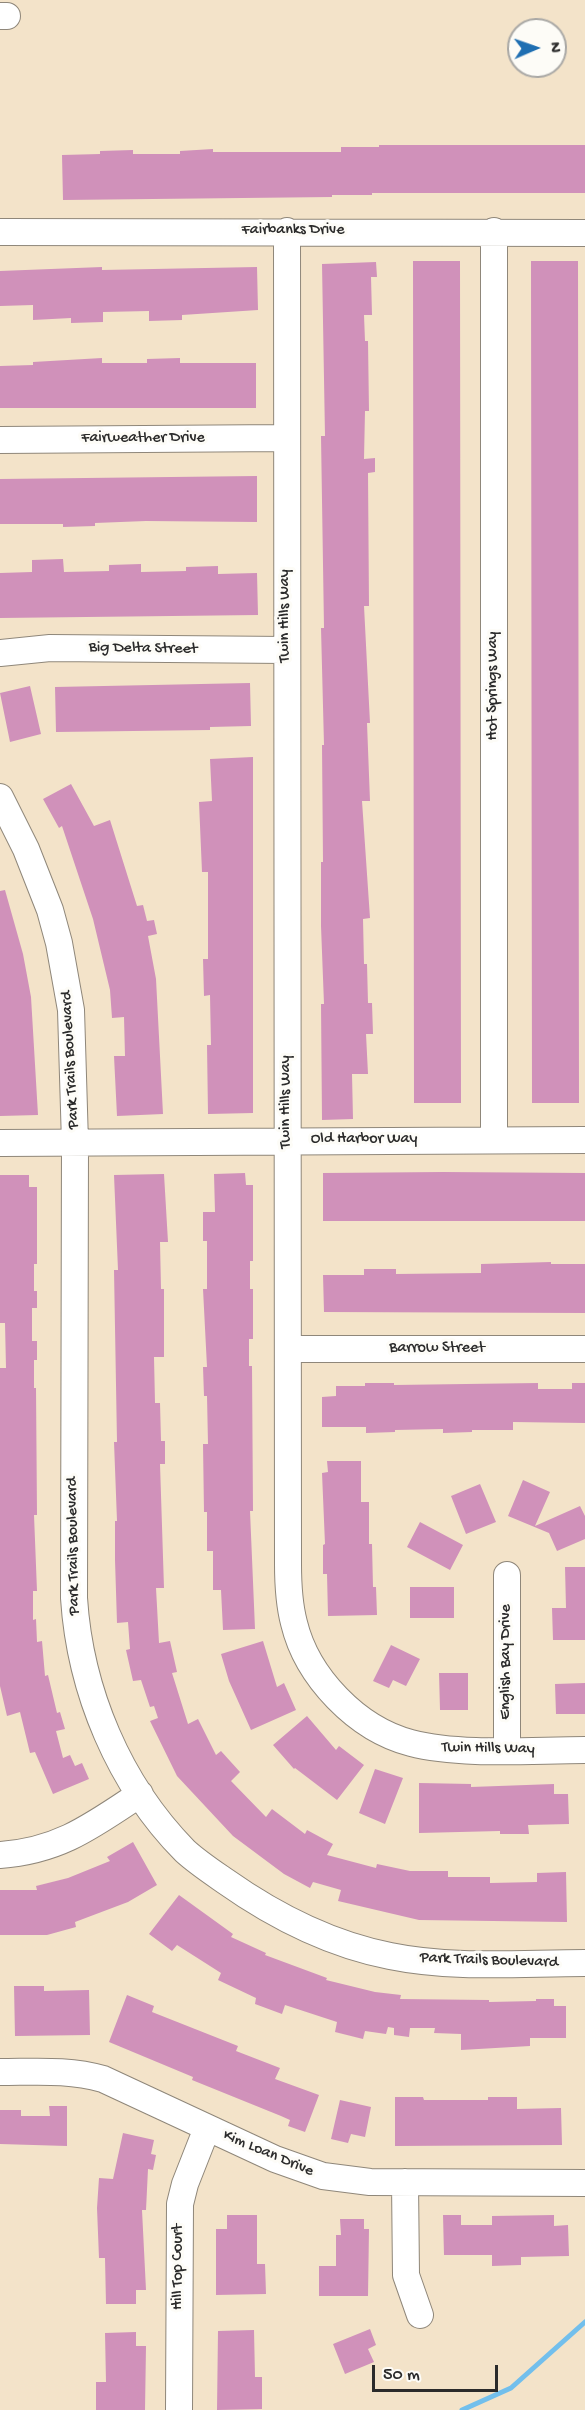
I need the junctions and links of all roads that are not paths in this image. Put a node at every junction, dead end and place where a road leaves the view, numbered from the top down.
1 (287, 231) junction
2 (494, 231) junction
3 (0, 232) edge
4 (585, 232) edge
5 (286, 438) junction
6 (0, 441) edge
7 (286, 650) junction
8 (0, 653) edge
9 (0, 797) edge
10 (287, 1140) junction
11 (494, 1140) junction
12 (585, 1140) edge
13 (0, 1143) edge
14 (75, 1143) junction
15 (288, 1348) junction
16 (585, 1348) edge
17 (507, 1575) dead end
18 (507, 1750) junction
19 (585, 1750) edge
20 (140, 1794) junction
21 (0, 1855) edge
22 (585, 1963) edge
23 (0, 2072) edge
24 (207, 2128) junction
25 (405, 2182) junction
26 (585, 2182) edge
27 (420, 2315) dead end
28 (179, 2410) edge

1 - 2 street, Fairbanks Drive
1 - 3 street, Fairbanks Drive
1 - 5 street, Twin Hills Way
2 - 4 street, Fairbanks Drive
2 - 11 street, Hot Springs Way
5 - 6 street, Fairweather Drive
5 - 7 street, Twin Hills Way
7 - 8 street, Big Delta Street
7 - 10 street, Twin Hills Way
9 - 14 street, Park Trails Boulevard
10 - 11 street, Old Harbor Way
10 - 14 street, Old Harbor Way
10 - 15 street, Twin Hills Way
11 - 12 street, Old Harbor Way
13 - 14 street, Old Harbor Way
14 - 20 street, Park Trails Boulevard
15 - 16 street, Barrow Street
15 - 18 street, Twin Hills Way
17 - 18 street, English Bay Drive
18 - 19 street, Twin Hills Way
20 - 21 street
20 - 22 street, Park Trails Boulevard
23 - 24 street, Kim Loan Drive
24 - 25 street, Kim Loan Drive
24 - 28 street, Hill Top Court
25 - 26 street, Kim Loan Drive
25 - 27 street

